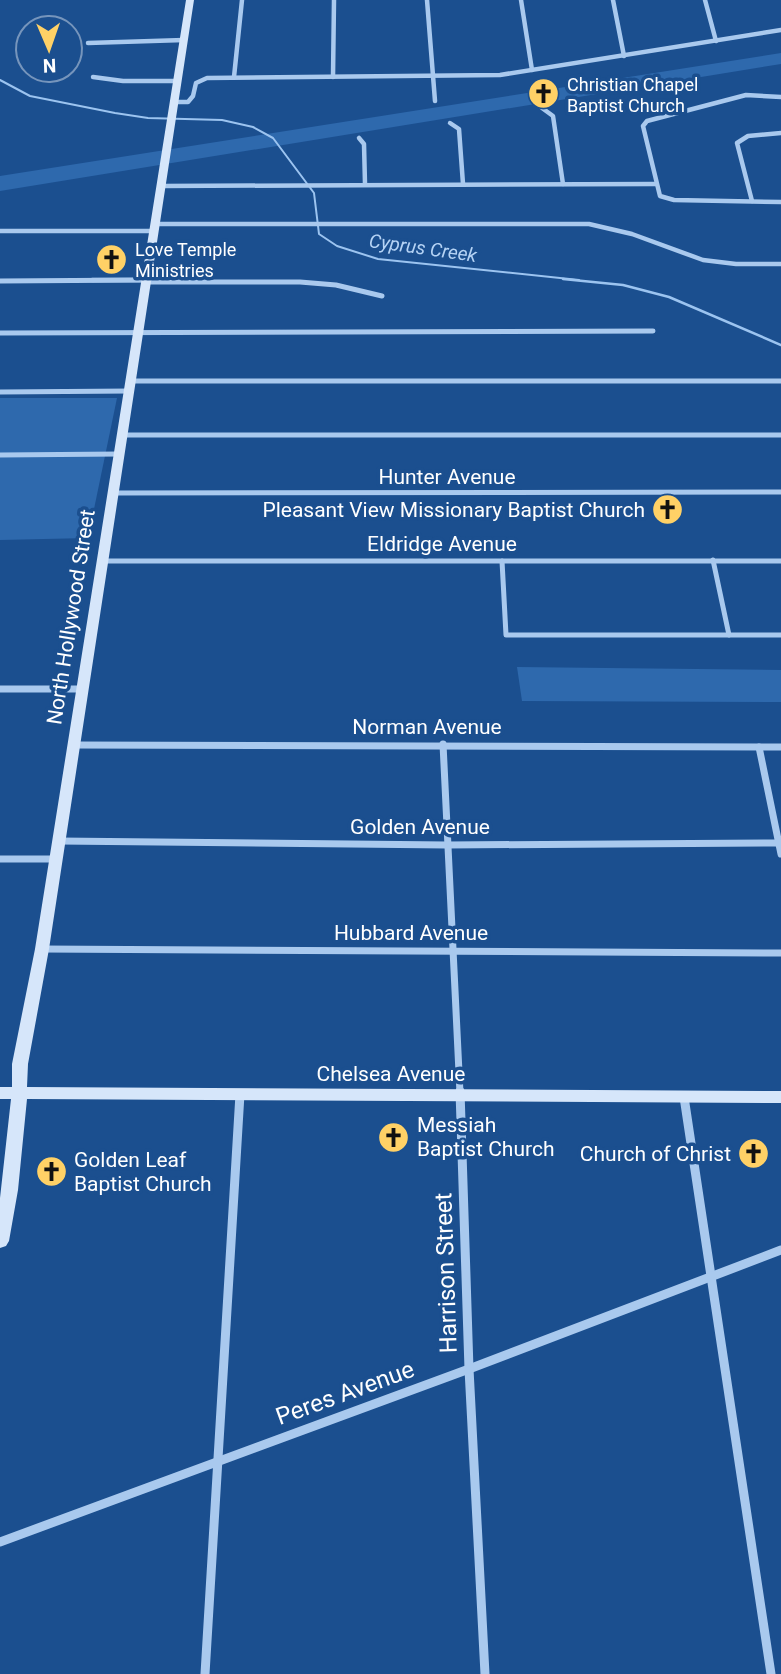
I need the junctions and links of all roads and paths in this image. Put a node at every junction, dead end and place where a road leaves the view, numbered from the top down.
1 (190, 0) edge
2 (242, 0) edge
3 (334, 0) edge
4 (428, 0) edge
5 (521, 0) edge
6 (613, 0) edge
7 (705, 0) edge
8 (781, 30) edge
9 (184, 40) junction
10 (716, 41) junction
11 (88, 43) dead end
12 (624, 56) junction
13 (532, 70) junction
14 (93, 77) dead end
15 (333, 77) junction
16 (435, 77) junction
17 (234, 78) junction
18 (177, 81) junction
19 (781, 97) edge
20 (435, 102) dead end
21 (174, 105) junction
22 (542, 108) dead end
23 (450, 123) dead end
24 (779, 133) edge
25 (359, 138) dead end
26 (365, 184) junction
27 (463, 184) junction
28 (563, 184) junction
29 (656, 184) junction
30 (162, 186) junction
31 (752, 201) junction
32 (781, 202) edge
33 (155, 227) junction
34 (0, 231) edge
35 (781, 264) edge
36 (0, 281) edge
37 (147, 281) junction
38 (382, 296) dead end
39 (653, 331) dead end
40 (139, 332) junction
41 (0, 333) edge
42 (781, 381) edge
43 (130, 386) junction
44 (0, 392) edge
45 (123, 435) junction
46 (781, 435) edge
47 (120, 454) junction
48 (0, 455) edge
49 (781, 492) edge
50 (114, 493) junction
51 (713, 560) junction
52 (103, 561) junction
53 (502, 561) junction
54 (781, 561) edge
55 (729, 635) junction
56 (781, 635) edge
57 (0, 689) edge
58 (83, 689) junction
59 (443, 744) junction
60 (74, 745) junction
61 (759, 747) junction
62 (781, 747) edge
63 (59, 841) junction
64 (780, 844) edge
65 (447, 845) junction
66 (781, 853) edge
67 (0, 859) edge
68 (56, 859) junction
69 (42, 949) junction
70 (454, 951) junction
71 (781, 953) edge
72 (21, 1092) junction
73 (0, 1093) edge
74 (240, 1094) junction
75 (459, 1095) junction
76 (684, 1097) junction
77 (781, 1097) edge
78 (0, 1241) edge
79 (781, 1250) edge
80 (713, 1276) junction
81 (469, 1369) junction
82 (217, 1462) junction
83 (0, 1542) edge
84 (205, 1674) edge
85 (485, 1674) edge
86 (771, 1674) edge

1 - 9 main road, North Hollywood Street
2 - 17 street
3 - 15 street
4 - 16 street
5 - 13 street
6 - 12 street
7 - 10 street
8 - 10 street
9 - 11 street
9 - 18 main road, North Hollywood Street
10 - 12 street
12 - 13 street
13 - 16 street
14 - 18 street
15 - 16 street
15 - 17 street
16 - 20 street
17 - 21 street
18 - 21 main road, North Hollywood Street
19 - 29 street
21 - 30 main road, North Hollywood Street
22 - 28 street
23 - 27 street
24 - 31 street
25 - 26 street
26 - 27 street
26 - 30 street
27 - 28 street
28 - 29 street
29 - 31 street
30 - 33 main road, North Hollywood Street
31 - 32 street
33 - 34 street
33 - 35 street
33 - 37 main road, North Hollywood Street
36 - 37 street
37 - 38 street
37 - 40 main road, North Hollywood Street
39 - 40 street
40 - 41 street
40 - 43 main road, North Hollywood Street
42 - 43 street
43 - 44 street
43 - 45 main road, North Hollywood Street
45 - 46 street
45 - 47 main road, North Hollywood Street
47 - 48 street
47 - 50 main road, North Hollywood Street
49 - 50 street, Hunter Avenue
50 - 52 main road, North Hollywood Street
51 - 53 street, Eldridge Avenue
51 - 54 street, Eldridge Avenue
51 - 55 street
52 - 53 street, Eldridge Avenue
52 - 58 main road, North Hollywood Street
53 - 55 street
55 - 56 street
57 - 58 street
58 - 60 main road, North Hollywood Street
59 - 60 street, Norman Avenue
59 - 61 street, Norman Avenue
59 - 65 street, Harrison Street
60 - 63 main road, North Hollywood Street
61 - 62 street, Norman Avenue
61 - 64 street
63 - 65 street, Golden Avenue
63 - 68 main road, North Hollywood Street
64 - 65 street, Golden Avenue
64 - 66 street
65 - 70 street, Harrison Street
67 - 68 street
68 - 69 main road, North Hollywood Street
69 - 70 street, Hubbard Avenue
69 - 72 main road, North Hollywood Street
70 - 71 street, Hubbard Avenue
70 - 75 street, Harrison Street
72 - 73 main road, Chelsea Avenue
72 - 74 main road, Chelsea Avenue
72 - 78 main road, North Hollywood Street
74 - 75 main road, Chelsea Avenue
74 - 82 street
75 - 76 main road, Chelsea Avenue
75 - 81 street, Harrison Street
76 - 77 main road, Chelsea Avenue
76 - 80 street
79 - 80 street, Peres Avenue
80 - 81 street, Peres Avenue
80 - 86 street
81 - 82 street, Peres Avenue
81 - 85 street, Harrison Street
82 - 83 street, Peres Avenue
82 - 84 street

